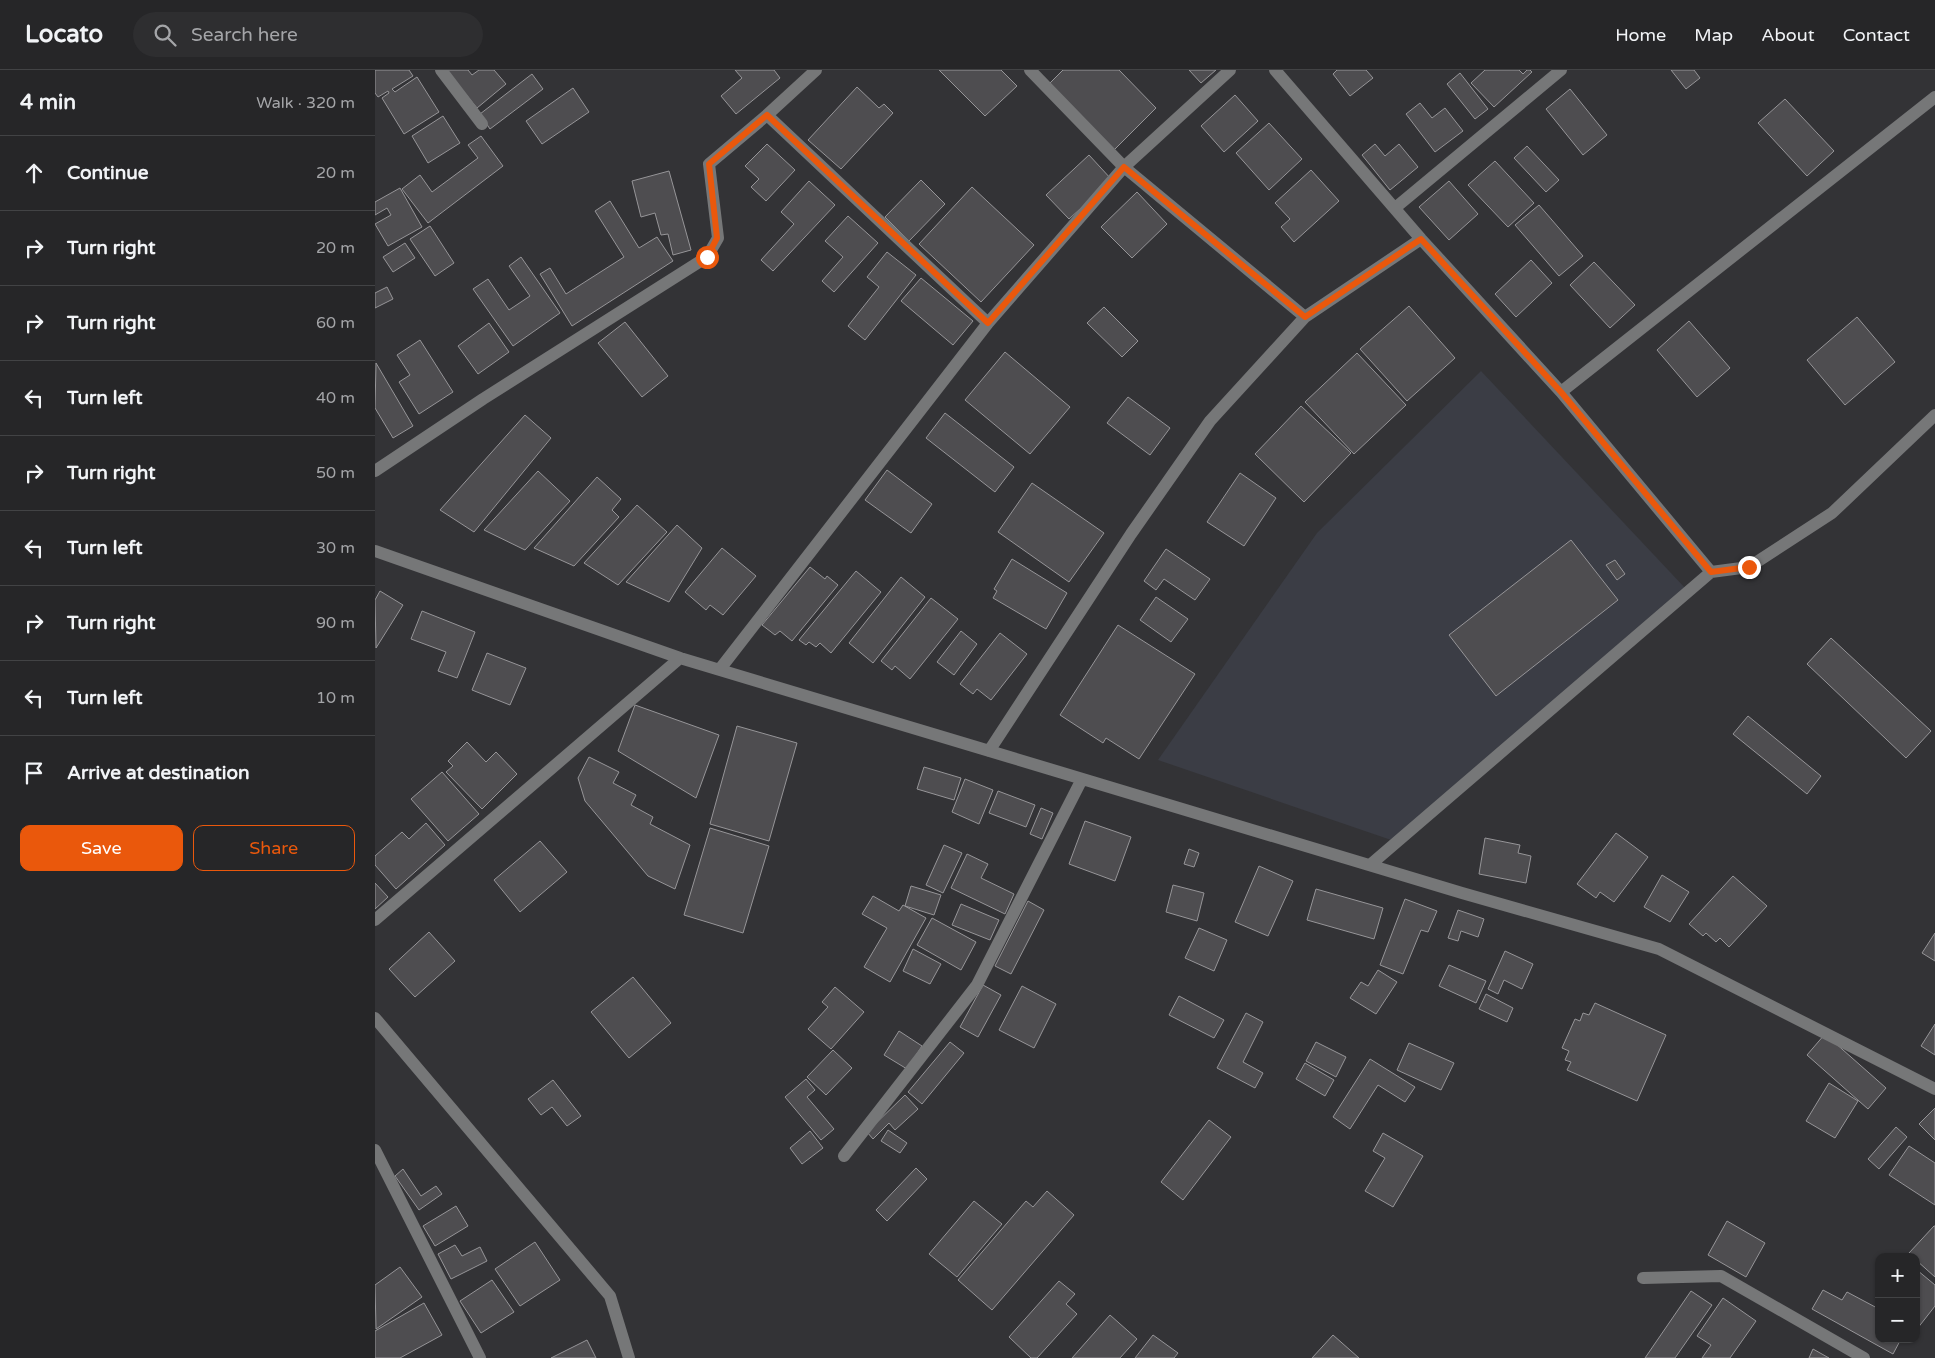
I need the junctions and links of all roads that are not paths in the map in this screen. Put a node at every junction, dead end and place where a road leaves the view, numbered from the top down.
1 (441, 70) edge
2 (1030, 70) edge
3 (1230, 70) edge
4 (1275, 70) edge
5 (1561, 70) edge
6 (812, 72) edge
7 (1935, 97) edge
8 (767, 115) junction
9 (482, 124) dead end
10 (1124, 167) junction
11 (1395, 208) junction
12 (1421, 239) junction
13 (1305, 317) junction
14 (988, 323) junction
15 (1561, 392) junction
16 (1935, 415) edge
17 (375, 471) edge
18 (375, 551) edge
19 (1711, 572) junction
20 (680, 658) junction
21 (720, 669) junction
22 (989, 751) junction
23 (1082, 779) junction
24 (1370, 865) junction
25 (375, 920) edge
26 (375, 1018) edge
27 (1935, 1089) edge
28 (375, 1150) edge
29 (844, 1156) dead end
30 (1643, 1278) dead end
31 (480, 1358) edge
32 (629, 1358) edge
33 (1864, 1358) edge

1 - 9 street
2 - 10 street
3 - 10 street
4 - 11 street
5 - 11 street
6 - 8 street
7 - 15 street
8 - 14 street
8 - 17 street
10 - 13 street
10 - 14 street
11 - 12 street
12 - 13 street
12 - 15 street
13 - 22 street
14 - 21 street
15 - 19 street
16 - 19 street
18 - 20 street
19 - 24 street
20 - 21 street
20 - 25 street
21 - 22 street
22 - 23 street
23 - 24 street
23 - 29 street
24 - 27 street
26 - 32 street
28 - 31 street
30 - 33 street

